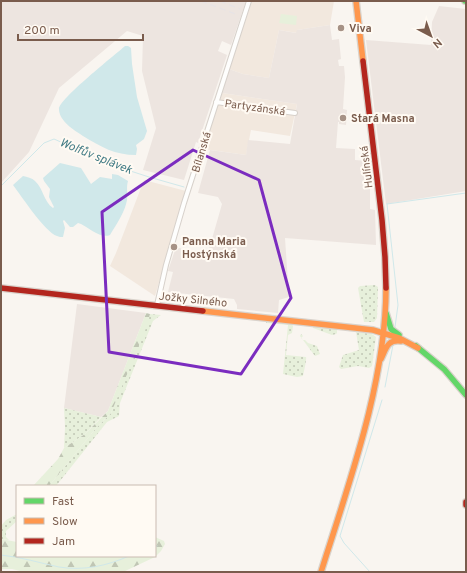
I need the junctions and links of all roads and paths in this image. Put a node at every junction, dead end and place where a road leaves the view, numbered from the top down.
1 (249, 1) edge
2 (356, 1) edge
3 (216, 102) junction
4 (295, 113) dead end
5 (1, 288) edge
6 (157, 305) junction
7 (385, 311) junction
8 (382, 332) junction
9 (420, 349) junction
10 (376, 372) junction
11 (466, 395) edge
12 (466, 502) edge
13 (466, 505) edge
14 (321, 572) edge

1 - 3 street, Bílanská
2 - 7 main road, Hulínská
3 - 4 street, Partyzánská
3 - 6 street, Bílanská
5 - 6 main road, Jožky Silného
6 - 8 main road, Jožky Silného
7 - 8 main road, Hulínská
7 - 9 main road
8 - 9 main road, Jožky Silného
8 - 10 main road, Hulínská
9 - 10 main road
9 - 11 main road
10 - 14 main road
12 - 13 main road

